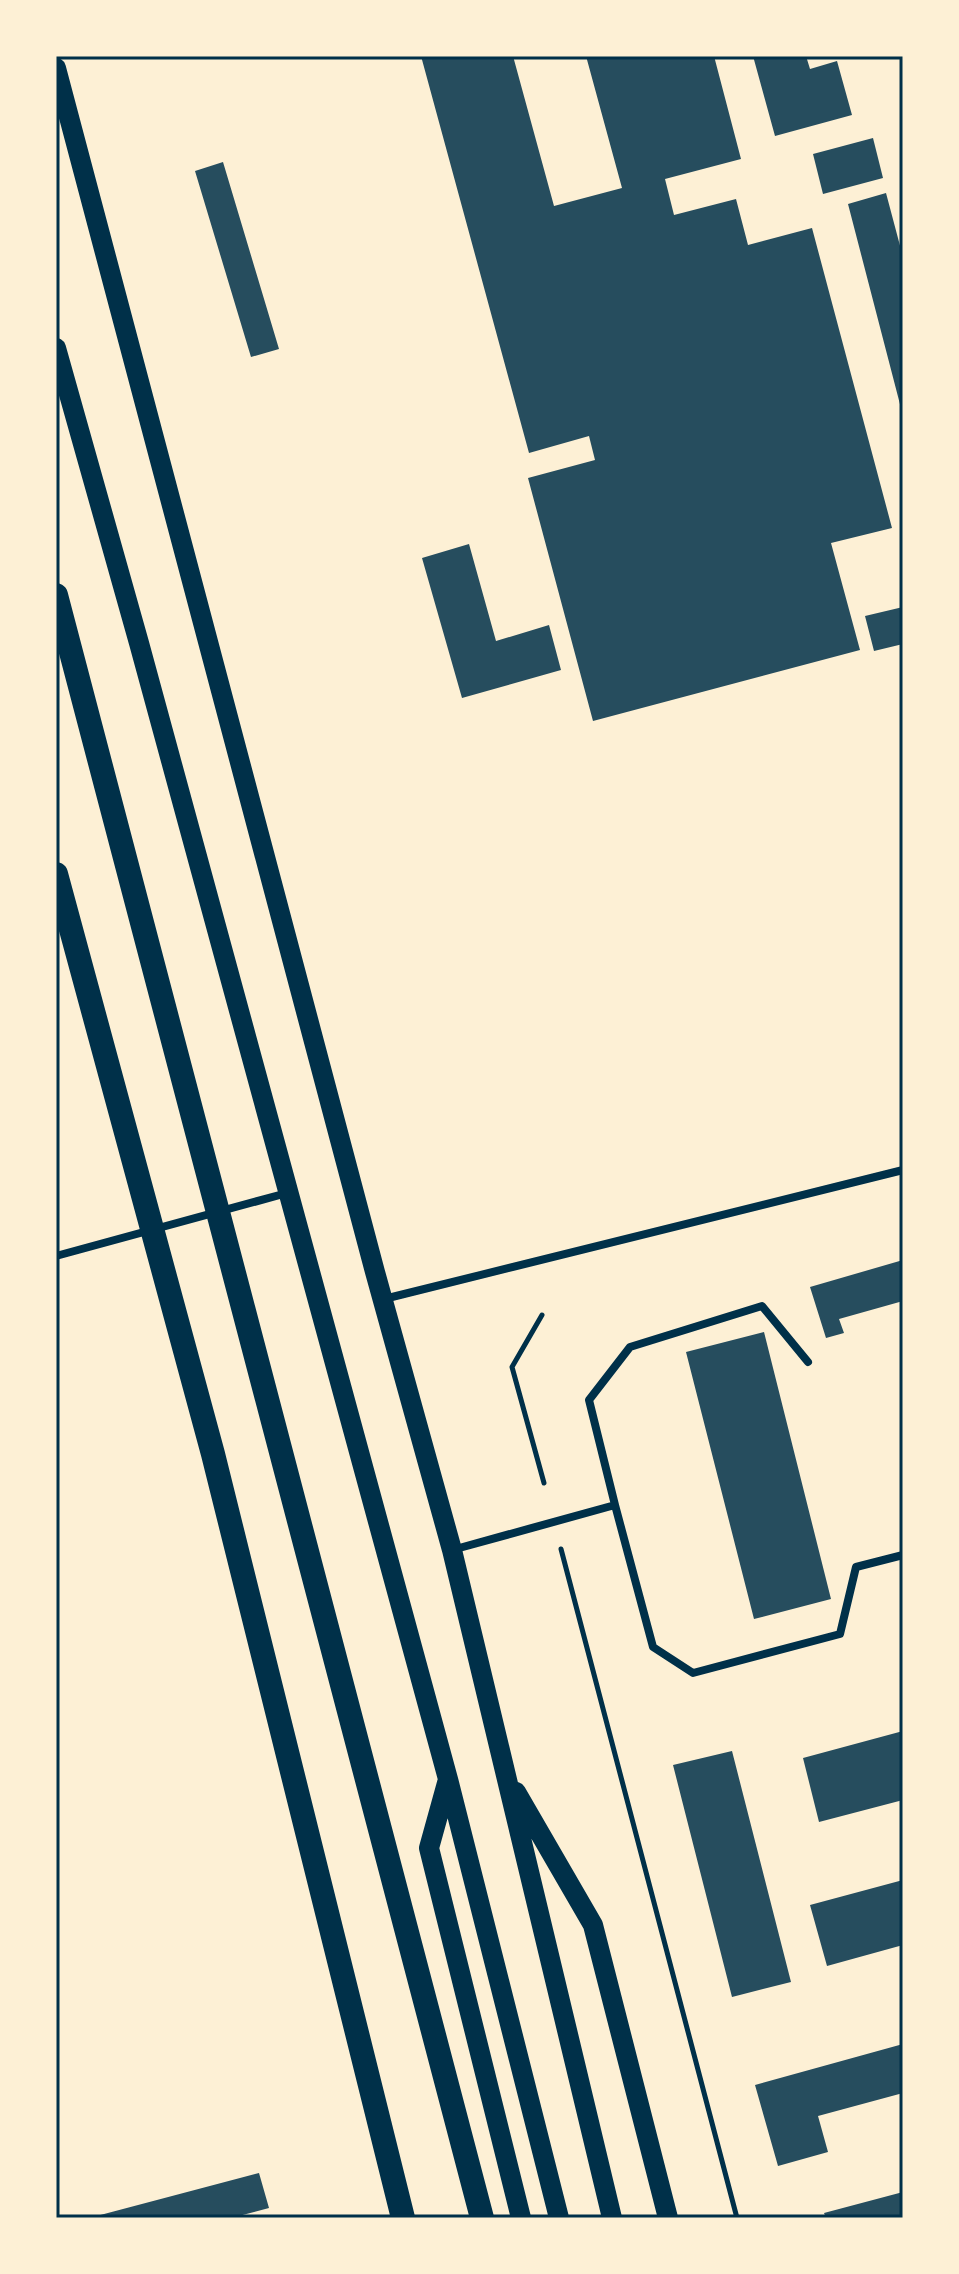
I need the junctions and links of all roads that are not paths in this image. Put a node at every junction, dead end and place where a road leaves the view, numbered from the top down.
1 (56, 68) edge
2 (56, 348) edge
3 (56, 595) edge
4 (56, 874) edge
5 (903, 1170) edge
6 (289, 1193) junction
7 (56, 1256) edge
8 (382, 1300) junction
9 (808, 1362) dead end
10 (615, 1505) junction
11 (452, 1550) junction
12 (903, 1555) edge
13 (506, 1773) junction
14 (448, 1779) junction
15 (403, 2218) edge
16 (482, 2218) edge
17 (521, 2218) edge
18 (559, 2218) edge
19 (612, 2218) edge
20 (668, 2218) edge

1 - 8 main road
2 - 6 main road
3 - 16 highway
4 - 15 highway
5 - 8 street
6 - 7 street
6 - 14 main road
8 - 11 main road
9 - 10 street
10 - 11 street
10 - 12 street
11 - 13 main road
13 - 19 main road
13 - 20 main road
14 - 17 main road
14 - 18 main road

